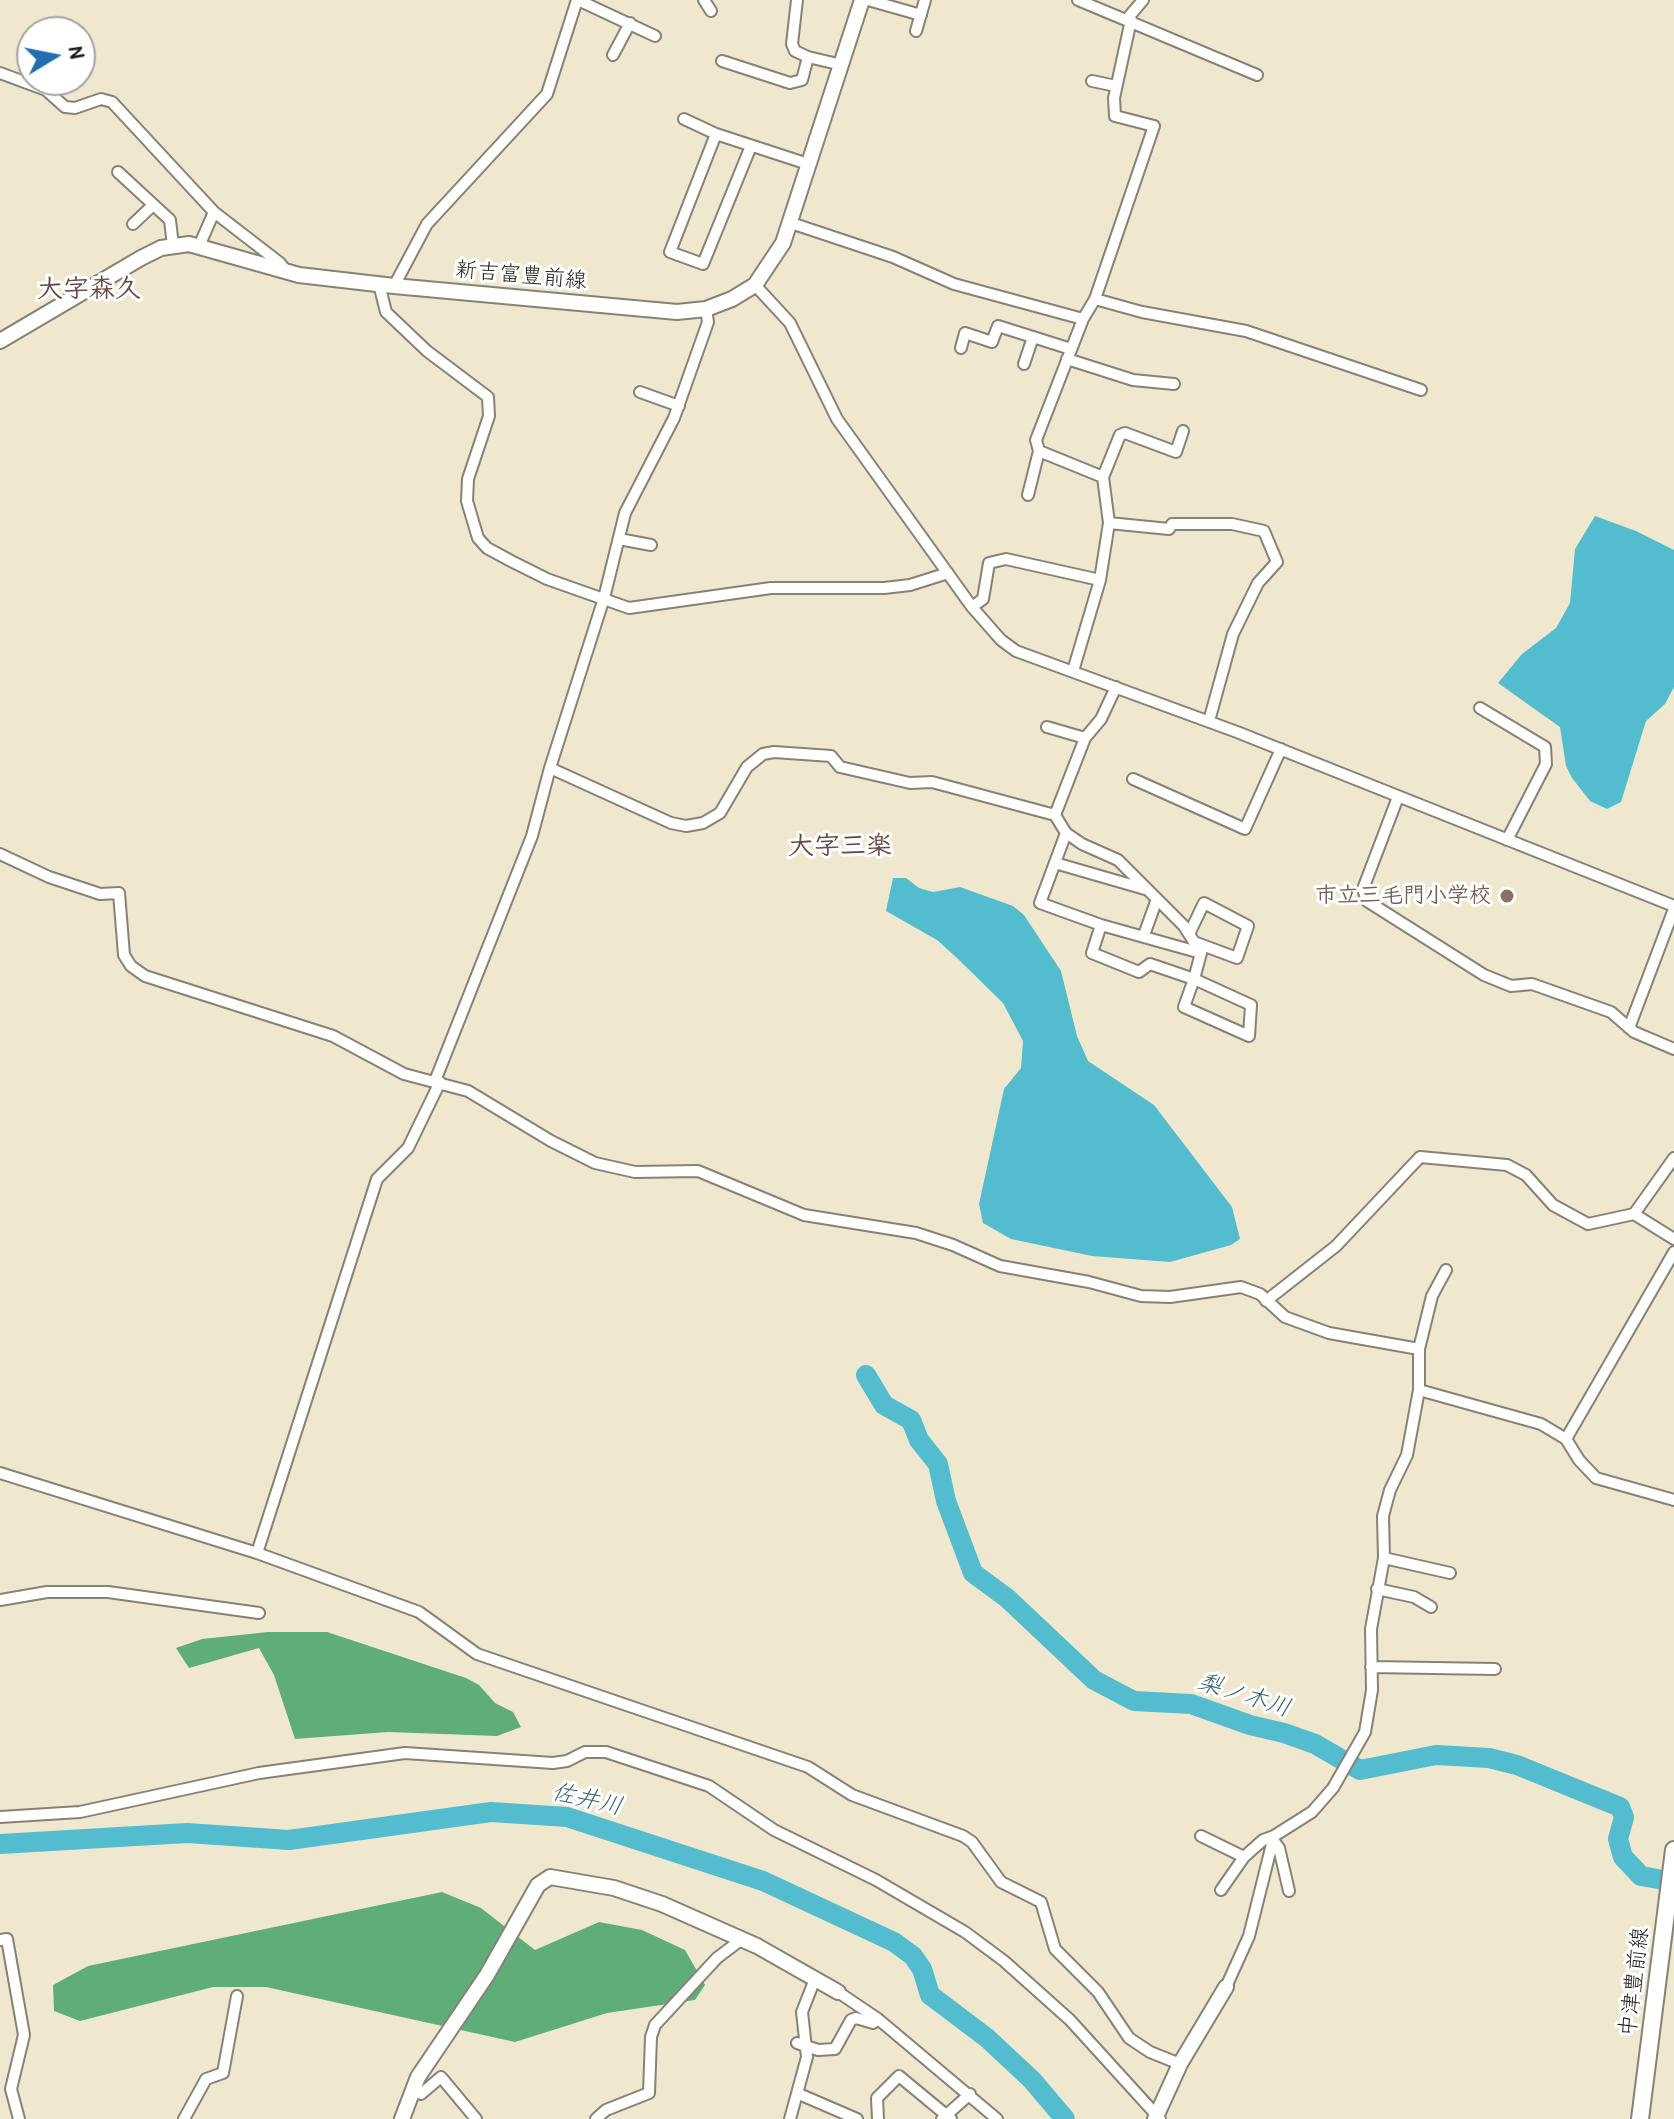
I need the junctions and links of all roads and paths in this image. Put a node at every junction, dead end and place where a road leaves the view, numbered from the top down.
1 (578, 0) edge
2 (704, 0) edge
3 (797, 0) edge
4 (862, 0) edge
5 (868, 0) edge
6 (925, 0) edge
7 (1078, 0) edge
8 (1143, 0) edge
9 (1097, 2) edge
10 (711, 11) dead end
11 (921, 15) junction
12 (1129, 20) junction
13 (630, 23) junction
14 (916, 31) dead end
15 (655, 36) dead end
16 (613, 55) dead end
17 (808, 57) junction
18 (722, 61) dead end
19 (842, 65) junction
20 (0, 73) edge
21 (1257, 75) dead end
22 (1092, 81) dead end
23 (1116, 86) junction
24 (684, 119) dead end
25 (716, 134) junction
26 (751, 146) junction
27 (808, 164) junction
28 (118, 172) dead end
29 (153, 205) junction
30 (214, 212) junction
31 (791, 223) junction
32 (133, 224) dead end
33 (200, 244) junction
34 (173, 246) junction
35 (286, 271) junction
36 (387, 285) junction
37 (755, 285) junction
38 (1095, 299) junction
39 (706, 309) junction
40 (1083, 319) junction
41 (1033, 337) junction
42 (0, 341) edge
43 (961, 348) dead end
44 (1069, 354) junction
45 (1024, 364) dead end
46 (1174, 384) dead end
47 (1421, 390) dead end
48 (640, 392) dead end
49 (679, 406) junction
50 (1183, 431) dead end
51 (1039, 451) junction
52 (1103, 477) junction
53 (1028, 495) dead end
54 (1109, 523) junction
55 (619, 539) junction
56 (651, 545) dead end
57 (948, 573) junction
58 (1100, 580) junction
59 (604, 598) junction
60 (972, 607) junction
61 (1073, 671) junction
62 (1116, 687) junction
63 (1480, 708) dead end
64 (1209, 721) junction
65 (1047, 727) dead end
66 (1085, 738) junction
67 (1281, 749) junction
68 (550, 768) junction
69 (1133, 779) dead end
70 (1398, 797) junction
71 (1055, 815) junction
72 (1066, 833) junction
73 (1507, 840) junction
74 (0, 854) edge
75 (1055, 863) junction
76 (1145, 889) junction
77 (1157, 899) junction
78 (1674, 907) edge
79 (1101, 925) junction
80 (1144, 935) junction
81 (1192, 938) junction
82 (1201, 953) junction
83 (1194, 979) junction
84 (1629, 1028) junction
85 (1674, 1049) edge
86 (437, 1081) junction
87 (1674, 1158) edge
88 (1634, 1214) junction
89 (1674, 1239) edge
90 (1674, 1252) edge
91 (1446, 1270) dead end
92 (1266, 1301) junction
93 (1419, 1349) junction
94 (1419, 1390) junction
95 (1566, 1439) junction
96 (0, 1473) edge
97 (1674, 1500) edge
98 (257, 1553) junction
99 (1384, 1558) junction
100 (1450, 1573) dead end
101 (1377, 1589) junction
102 (0, 1600) edge
103 (1431, 1607) dead end
104 (259, 1613) dead end
105 (1371, 1667) junction
106 (1495, 1669) dead end
107 (0, 1817) edge
108 (1201, 1836) dead end
109 (1274, 1838) junction
110 (1674, 1850) edge
111 (1244, 1857) junction
112 (1221, 1890) dead end
113 (1289, 1891) dead end
114 (742, 1939) junction
115 (3, 1945) edge
116 (815, 1979) junction
117 (1226, 1987) joint
118 (838, 1992) joint
119 (237, 1996) dead end
120 (878, 2019) junction
121 (801, 2044) junction
122 (1180, 2064) junction
123 (413, 2085) junction
124 (799, 2094) junction
125 (970, 2094) junction
126 (1158, 2117) edge
127 (946, 2118) edge
128 (19, 2119) edge
129 (184, 2119) edge
130 (402, 2119) edge
131 (476, 2119) edge
132 (596, 2119) edge
133 (790, 2119) edge
134 (857, 2119) edge
135 (878, 2119) edge
136 (997, 2119) edge
137 (1640, 2119) edge

1 - 13 street
1 - 36 street
2 - 10 street
3 - 17 street
4 - 19 main road, 新吉富豊前線
5 - 11 street
6 - 11 street
7 - 9 street
8 - 12 street
9 - 12 street
11 - 14 street
12 - 21 street
12 - 23 street
13 - 15 street
13 - 16 street
17 - 18 street
17 - 19 street
19 - 27 main road, 新吉富豊前線
20 - 30 street
22 - 23 street
23 - 38 street
24 - 25 street
25 - 26 street
25 - 26 street
26 - 27 street
27 - 31 main road, 新吉富豊前線
28 - 29 street
29 - 32 street
29 - 34 street
30 - 33 street
30 - 35 street
31 - 37 main road, 新吉富豊前線
31 - 40 street
33 - 34 main road, 新吉富豊前線
33 - 35 main road, 新吉富豊前線
34 - 42 main road, 新吉富豊前線
35 - 36 main road, 新吉富豊前線
36 - 39 main road, 新吉富豊前線
36 - 59 street
37 - 39 main road, 新吉富豊前線
37 - 57 street
38 - 40 street
38 - 47 street
39 - 49 street
40 - 44 street
41 - 43 street
41 - 44 street
41 - 45 street
44 - 46 street
44 - 51 street
48 - 49 street
49 - 55 street
50 - 52 street
51 - 52 street
51 - 53 street
52 - 54 street
54 - 58 street
54 - 64 street
55 - 56 street
55 - 59 street
57 - 59 street
57 - 60 street
58 - 60 street
58 - 61 street
59 - 68 street
60 - 61 street
61 - 62 street
62 - 64 street
62 - 66 street
63 - 73 street
64 - 67 street
65 - 66 street
66 - 71 street
67 - 69 street
67 - 70 street
68 - 71 street
68 - 86 street
70 - 73 street
70 - 84 street
71 - 72 street
72 - 75 street
72 - 76 street
73 - 78 street
74 - 86 street
75 - 76 street
75 - 79 street
76 - 77 street
77 - 80 street
77 - 81 street
78 - 84 street
79 - 80 street
79 - 83 street
80 - 82 street
81 - 81 street
81 - 82 street
82 - 83 street
83 - 83 street
84 - 85 street
86 - 92 street
86 - 98 street
87 - 88 street
88 - 89 street
88 - 92 street
90 - 95 street
91 - 93 street
92 - 93 street
93 - 94 street
94 - 95 street
94 - 99 street
95 - 97 street
96 - 98 street
98 - 122 street
99 - 100 street
99 - 101 street
101 - 103 street
101 - 105 street
102 - 104 street
105 - 106 street
105 - 109 street
107 - 126 street
108 - 111 street
109 - 111 street
109 - 113 street
109 - 117 street
110 - 137 main road, 中津豊前線
111 - 112 street
114 - 116 main road
114 - 123 main road
114 - 132 street
115 - 128 street
116 - 118 main road
116 - 121 street
117 - 122 main road
118 - 120 street
119 - 129 street
120 - 121 street
120 - 125 street
121 - 124 street
122 - 126 main road
123 - 130 main road
123 - 131 street
124 - 133 street
124 - 134 street
125 - 127 street
125 - 136 street
127 - 135 street

